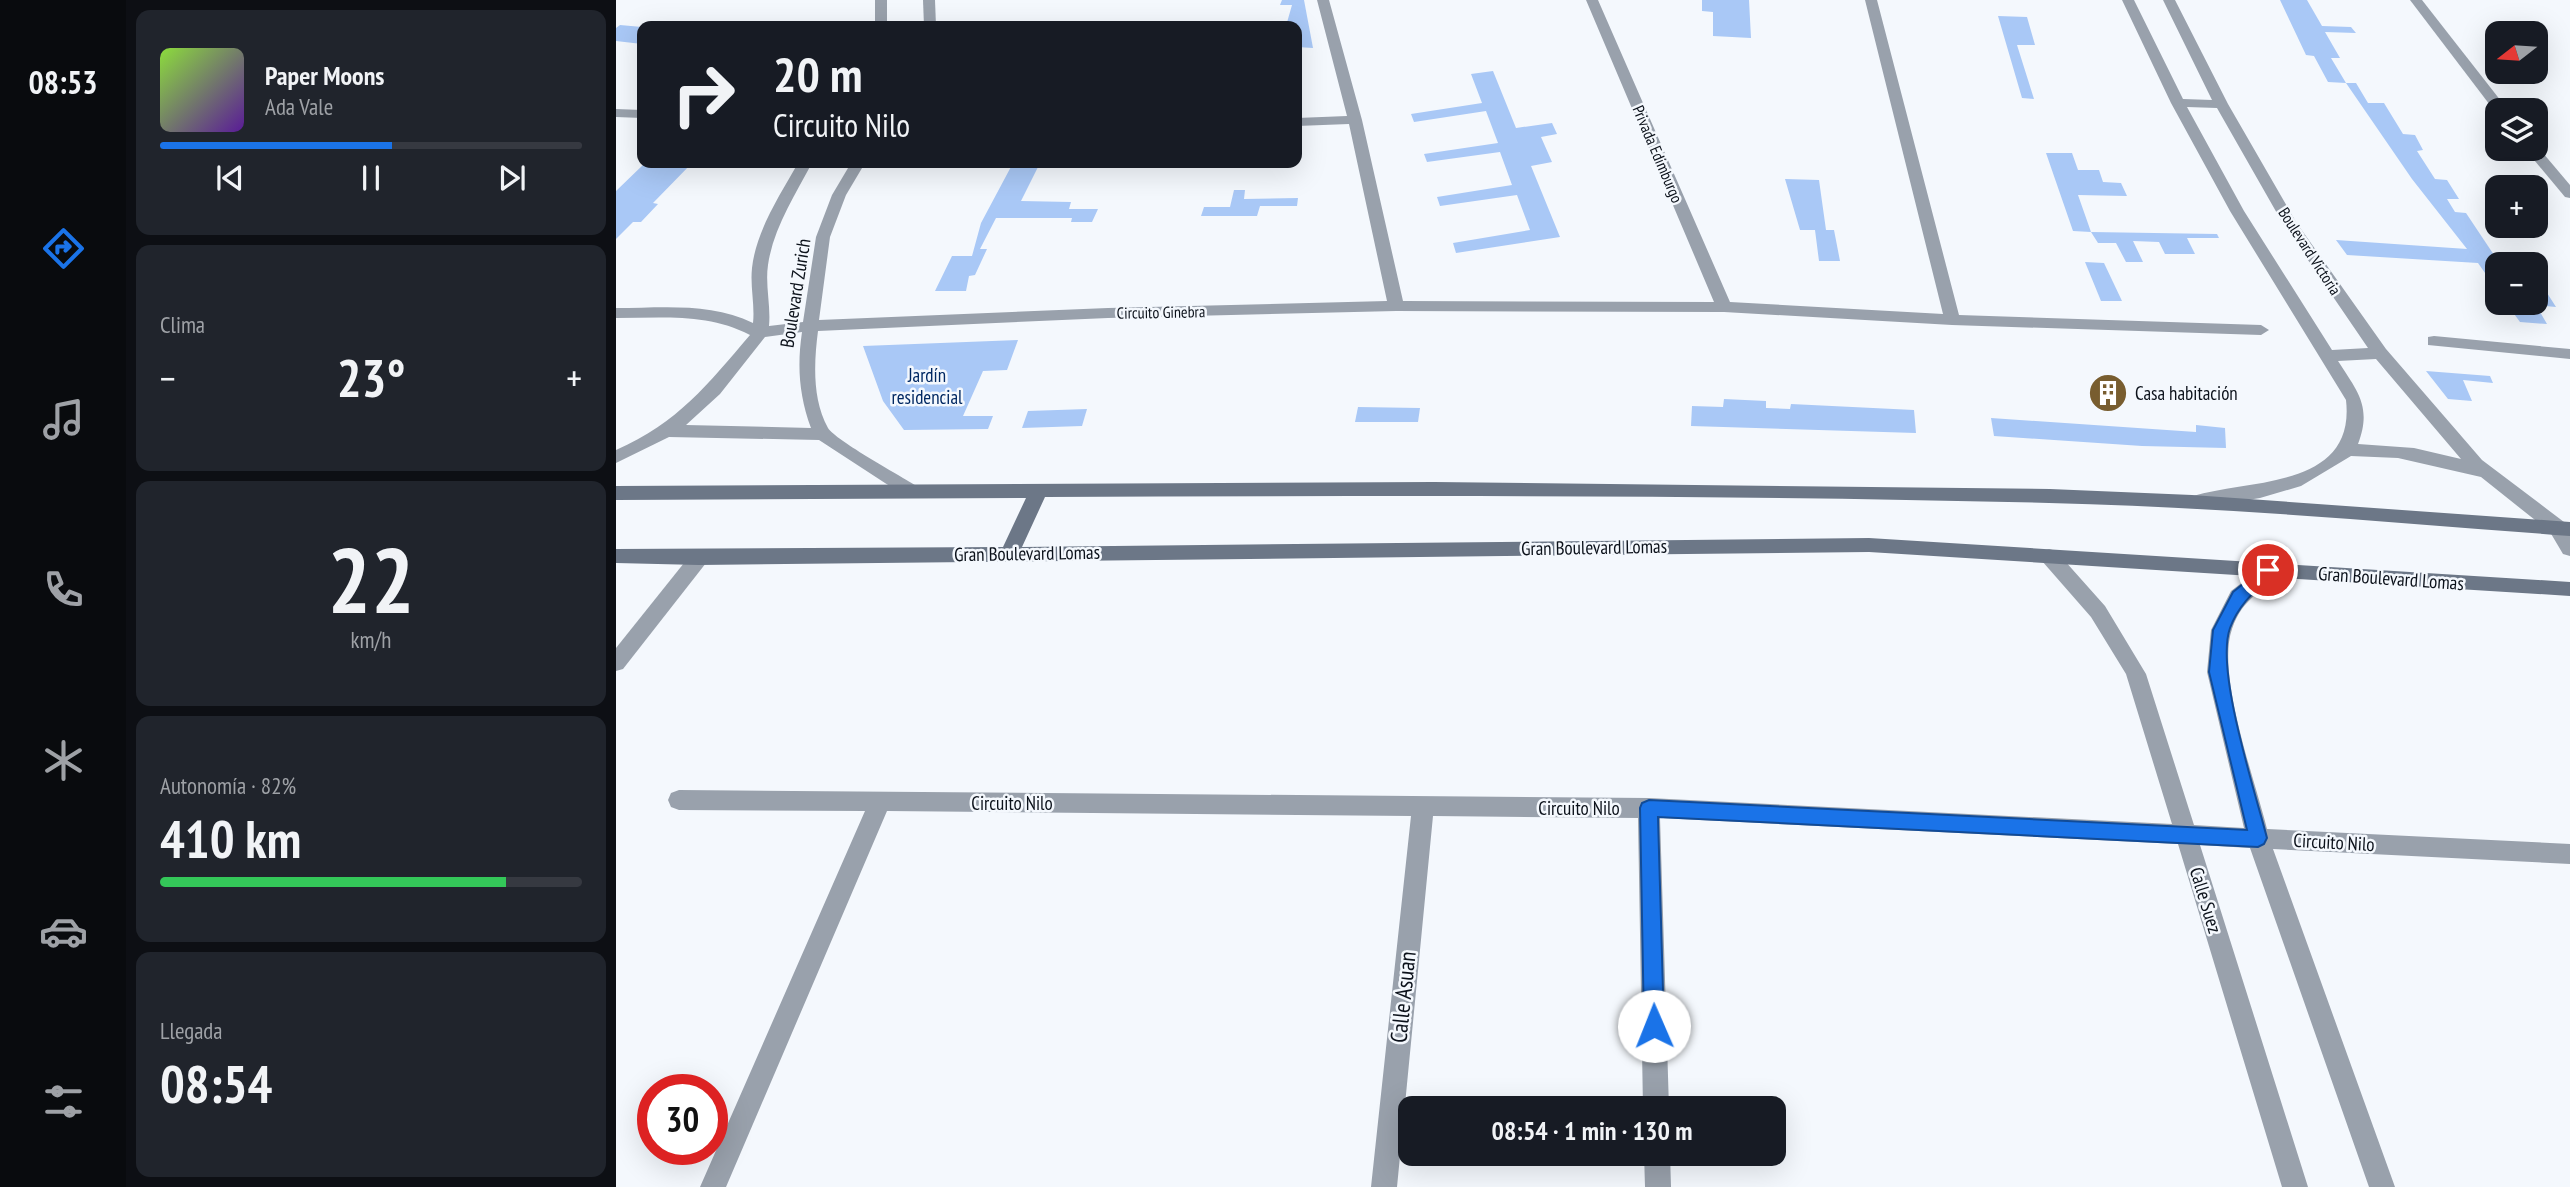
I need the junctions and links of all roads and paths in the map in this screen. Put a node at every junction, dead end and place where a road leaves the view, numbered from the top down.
1 (881, 0) edge
2 (929, 0) edge
3 (1323, 0) edge
4 (1592, 0) edge
5 (1871, 0) edge
6 (2128, 0) edge
7 (2169, 0) edge
8 (2416, 0) edge
9 (881, 21) edge
10 (930, 21) edge
11 (2492, 98) edge
12 (2179, 103) junction
13 (2221, 104) junction
14 (616, 113) edge
15 (637, 114) edge
16 (1355, 120) junction
17 (1302, 121) edge
18 (2542, 161) edge
19 (803, 168) edge
20 (855, 168) edge
21 (2570, 194) edge
22 (1396, 306) junction
23 (1724, 307) junction
24 (616, 313) edge
25 (1952, 320) junction
26 (809, 326) junction
27 (2261, 330) dead end
28 (760, 333) junction
29 (2434, 341) dead end
30 (2380, 353) junction
31 (2570, 354) edge
32 (2328, 356) junction
33 (667, 431) junction
34 (822, 434) junction
35 (2347, 450) junction
36 (616, 457) edge
37 (2490, 475) junction
38 (1038, 492) junction
39 (616, 493) edge
40 (914, 493) junction
41 (2192, 502) junction
42 (2563, 528) edge
43 (2570, 549) edge
44 (1010, 553) junction
45 (616, 556) edge
46 (2049, 556) junction
47 (699, 558) junction
48 (2268, 570) junction
49 (2570, 589) edge
50 (616, 663) edge
51 (678, 800) dead end
52 (880, 802) junction
53 (1423, 807) junction
54 (1649, 808) junction
55 (2186, 835) junction
56 (2258, 838) junction
57 (2570, 854) edge
58 (1656, 1096) edge
59 (1657, 1166) edge
60 (713, 1187) edge
61 (1384, 1187) edge
62 (1658, 1187) edge
63 (2295, 1187) edge
64 (2382, 1187) edge

1 - 9 street
2 - 10 street
3 - 16 street
4 - 23 street, Privada Edimburgo
5 - 25 street
6 - 12 street
7 - 13 street, Boulevard Victoria
8 - 11 street
12 - 13 street
12 - 32 street
13 - 30 street, Boulevard Victoria
14 - 15 street
16 - 17 street
16 - 22 street
18 - 21 street
19 - 28 street, Boulevard Zurich
20 - 26 street, Boulevard Zurich
22 - 23 street
22 - 26 street, Circuito Ginebra
23 - 25 street
24 - 28 street
25 - 27 street
26 - 28 street, Circuito Ginebra
26 - 34 street, Boulevard Zurich
28 - 33 street, Boulevard Zurich
29 - 31 street
30 - 32 street
30 - 37 street, Boulevard Victoria
32 - 35 street
33 - 34 street, Boulevard Zurich
33 - 36 street, Boulevard Zurich
34 - 40 street
35 - 37 street, Boulevard Victoria
35 - 41 street
37 - 42 street, Boulevard Victoria
38 - 40 main road
38 - 41 main road
38 - 44 main road
39 - 40 main road
41 - 42 main road
42 - 43 street, Boulevard Victoria
44 - 46 main road, Gran Boulevard Lomas
44 - 47 main road, Gran Boulevard Lomas
45 - 47 main road, Gran Boulevard Lomas
46 - 48 main road, Gran Boulevard Lomas
46 - 55 street, Calle Suez
47 - 50 street
48 - 49 main road, Gran Boulevard Lomas
48 - 56 street
51 - 52 street, Circuito Nilo
52 - 53 street, Circuito Nilo
52 - 60 street
53 - 54 street, Circuito Nilo
53 - 61 street, Calle Asuan
54 - 55 street, Circuito Nilo
54 - 58 street
55 - 56 street, Circuito Nilo
55 - 63 street, Calle Suez
56 - 57 street, Circuito Nilo
56 - 64 street
59 - 62 street

